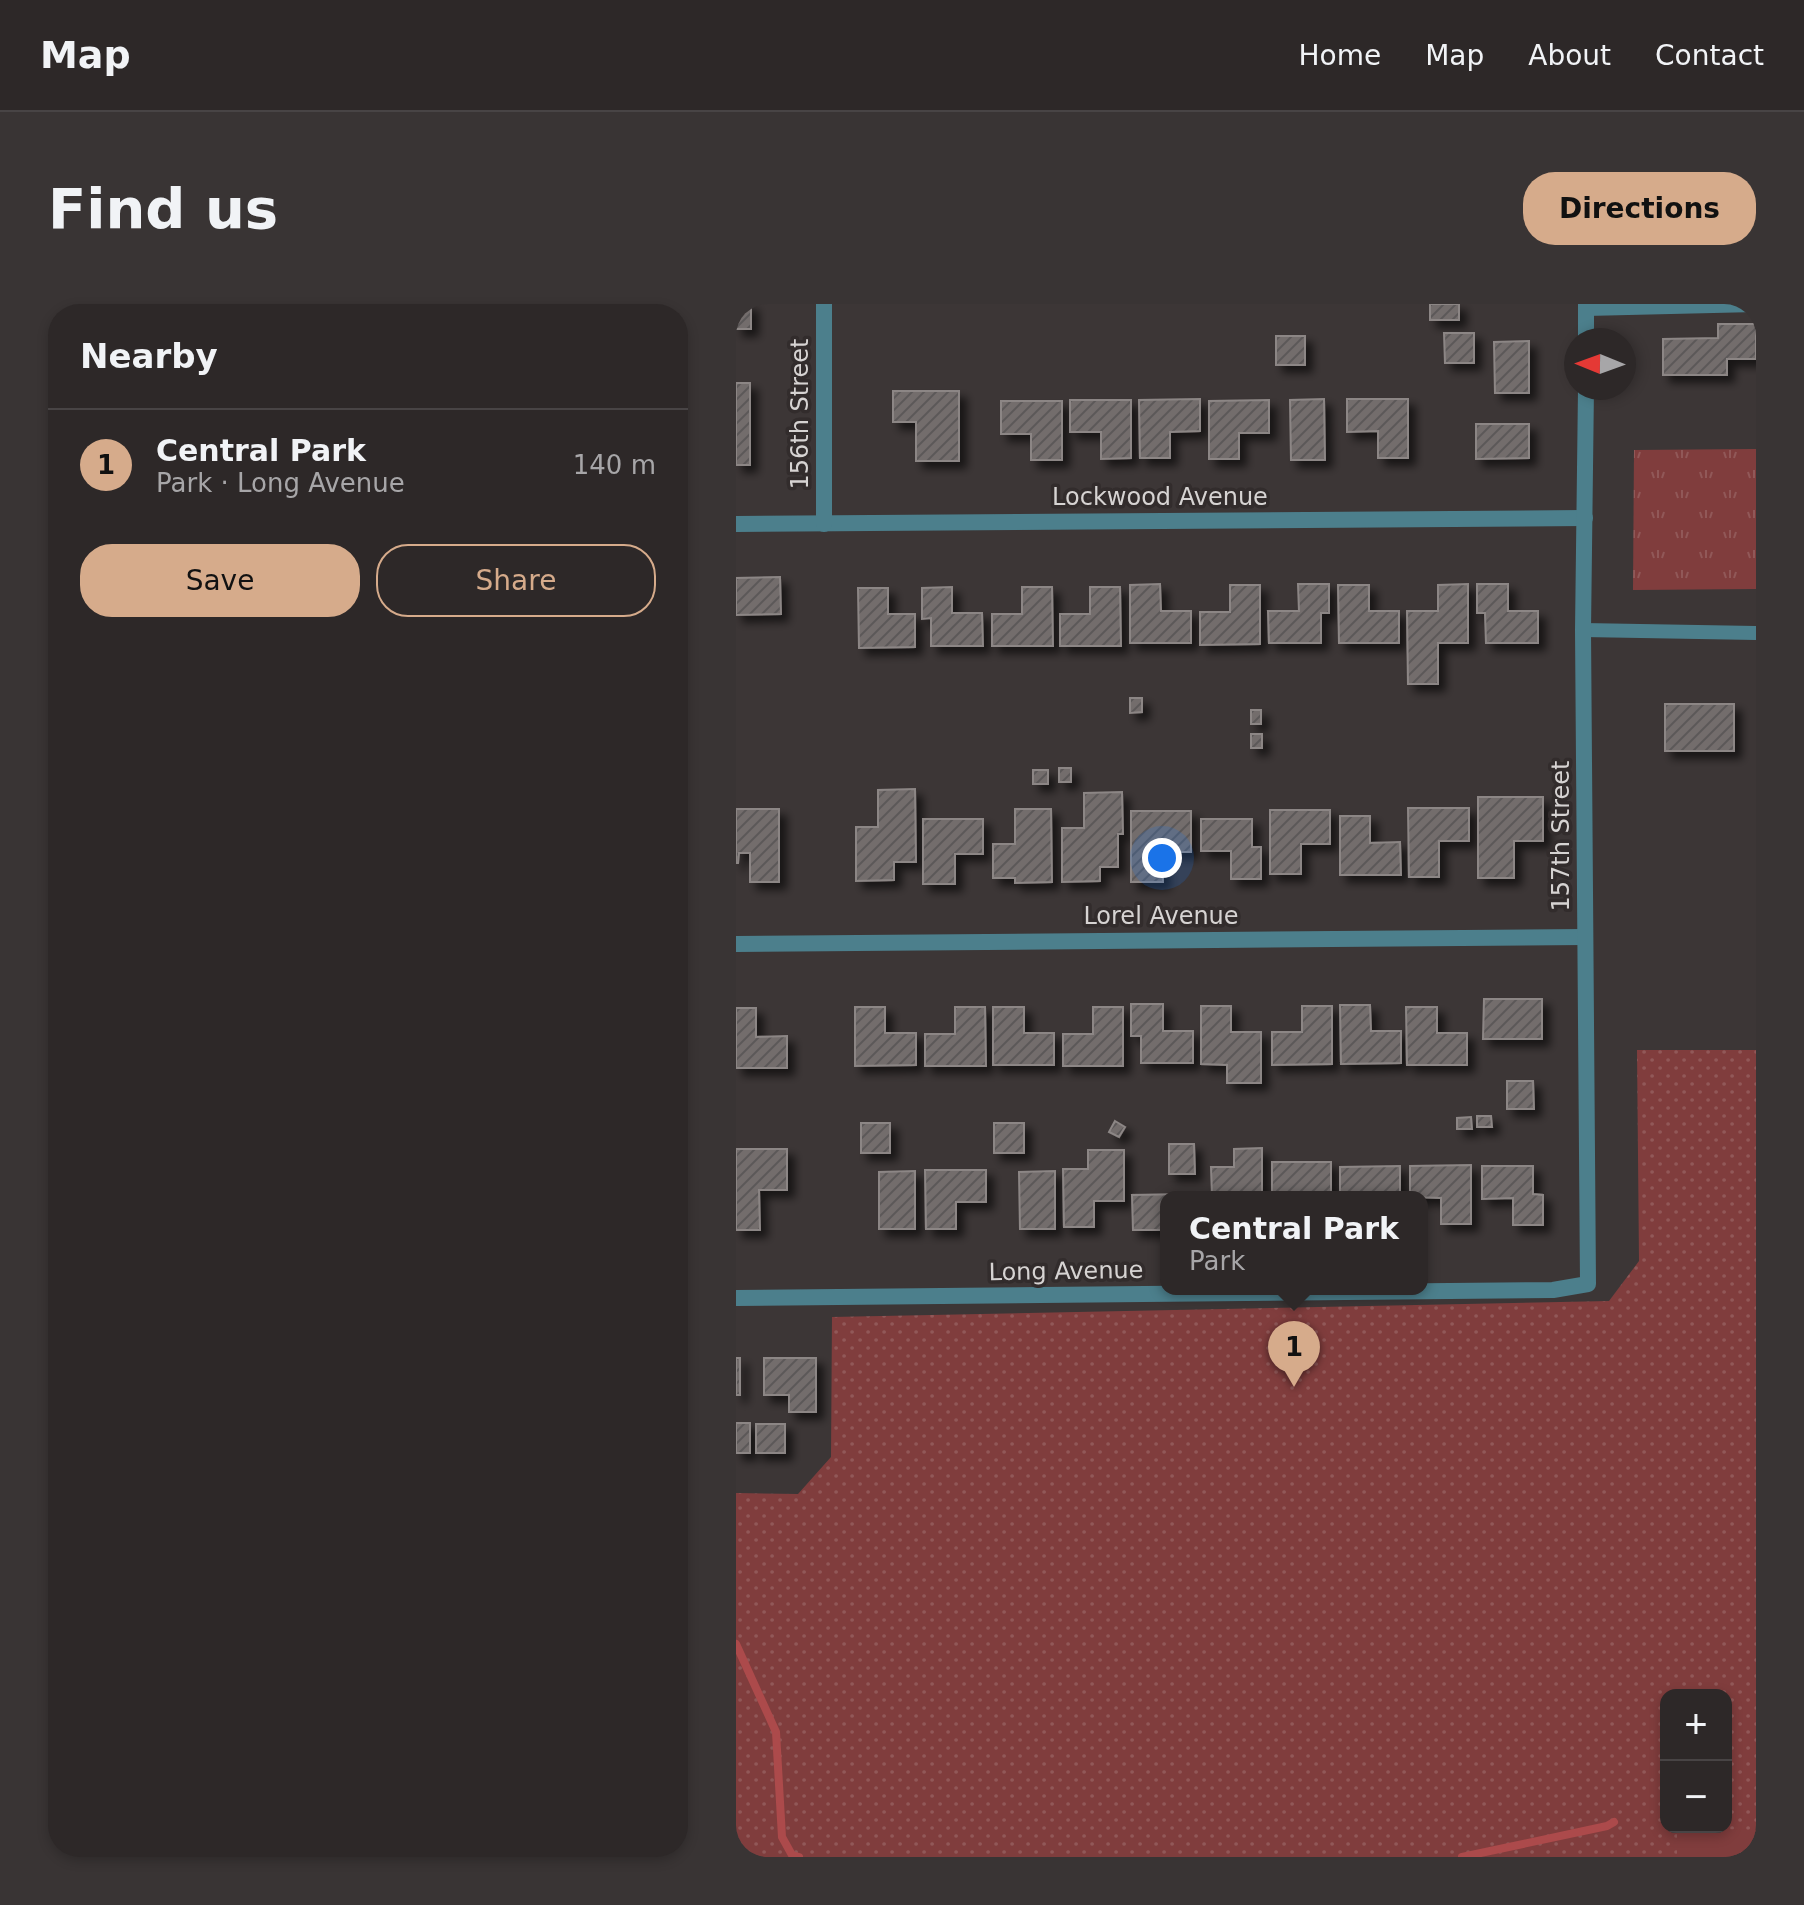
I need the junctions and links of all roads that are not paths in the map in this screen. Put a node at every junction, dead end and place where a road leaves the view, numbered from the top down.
1 (824, 304) edge
2 (1756, 305) edge
3 (1586, 306) edge
4 (1586, 328) edge
5 (1586, 400) edge
6 (1585, 518) junction
7 (736, 524) edge
8 (824, 524) junction
9 (1583, 630) junction
10 (1756, 633) edge
11 (1585, 937) junction
12 (736, 944) edge
13 (1588, 1284) joint
14 (1428, 1291) edge
15 (1160, 1294) edge
16 (736, 1298) edge

1 - 8 street, 156th Street
2 - 3 lane
3 - 4 street
5 - 6 street, 157th Street
6 - 8 street, Lockwood Avenue
6 - 9 street, 157th Street
7 - 8 street, Lockwood Avenue
9 - 10 lane
9 - 11 street, 157th Street
11 - 12 street, Lorel Avenue
11 - 13 street, 157th Street
13 - 14 street, Long Avenue
15 - 16 street, Long Avenue

